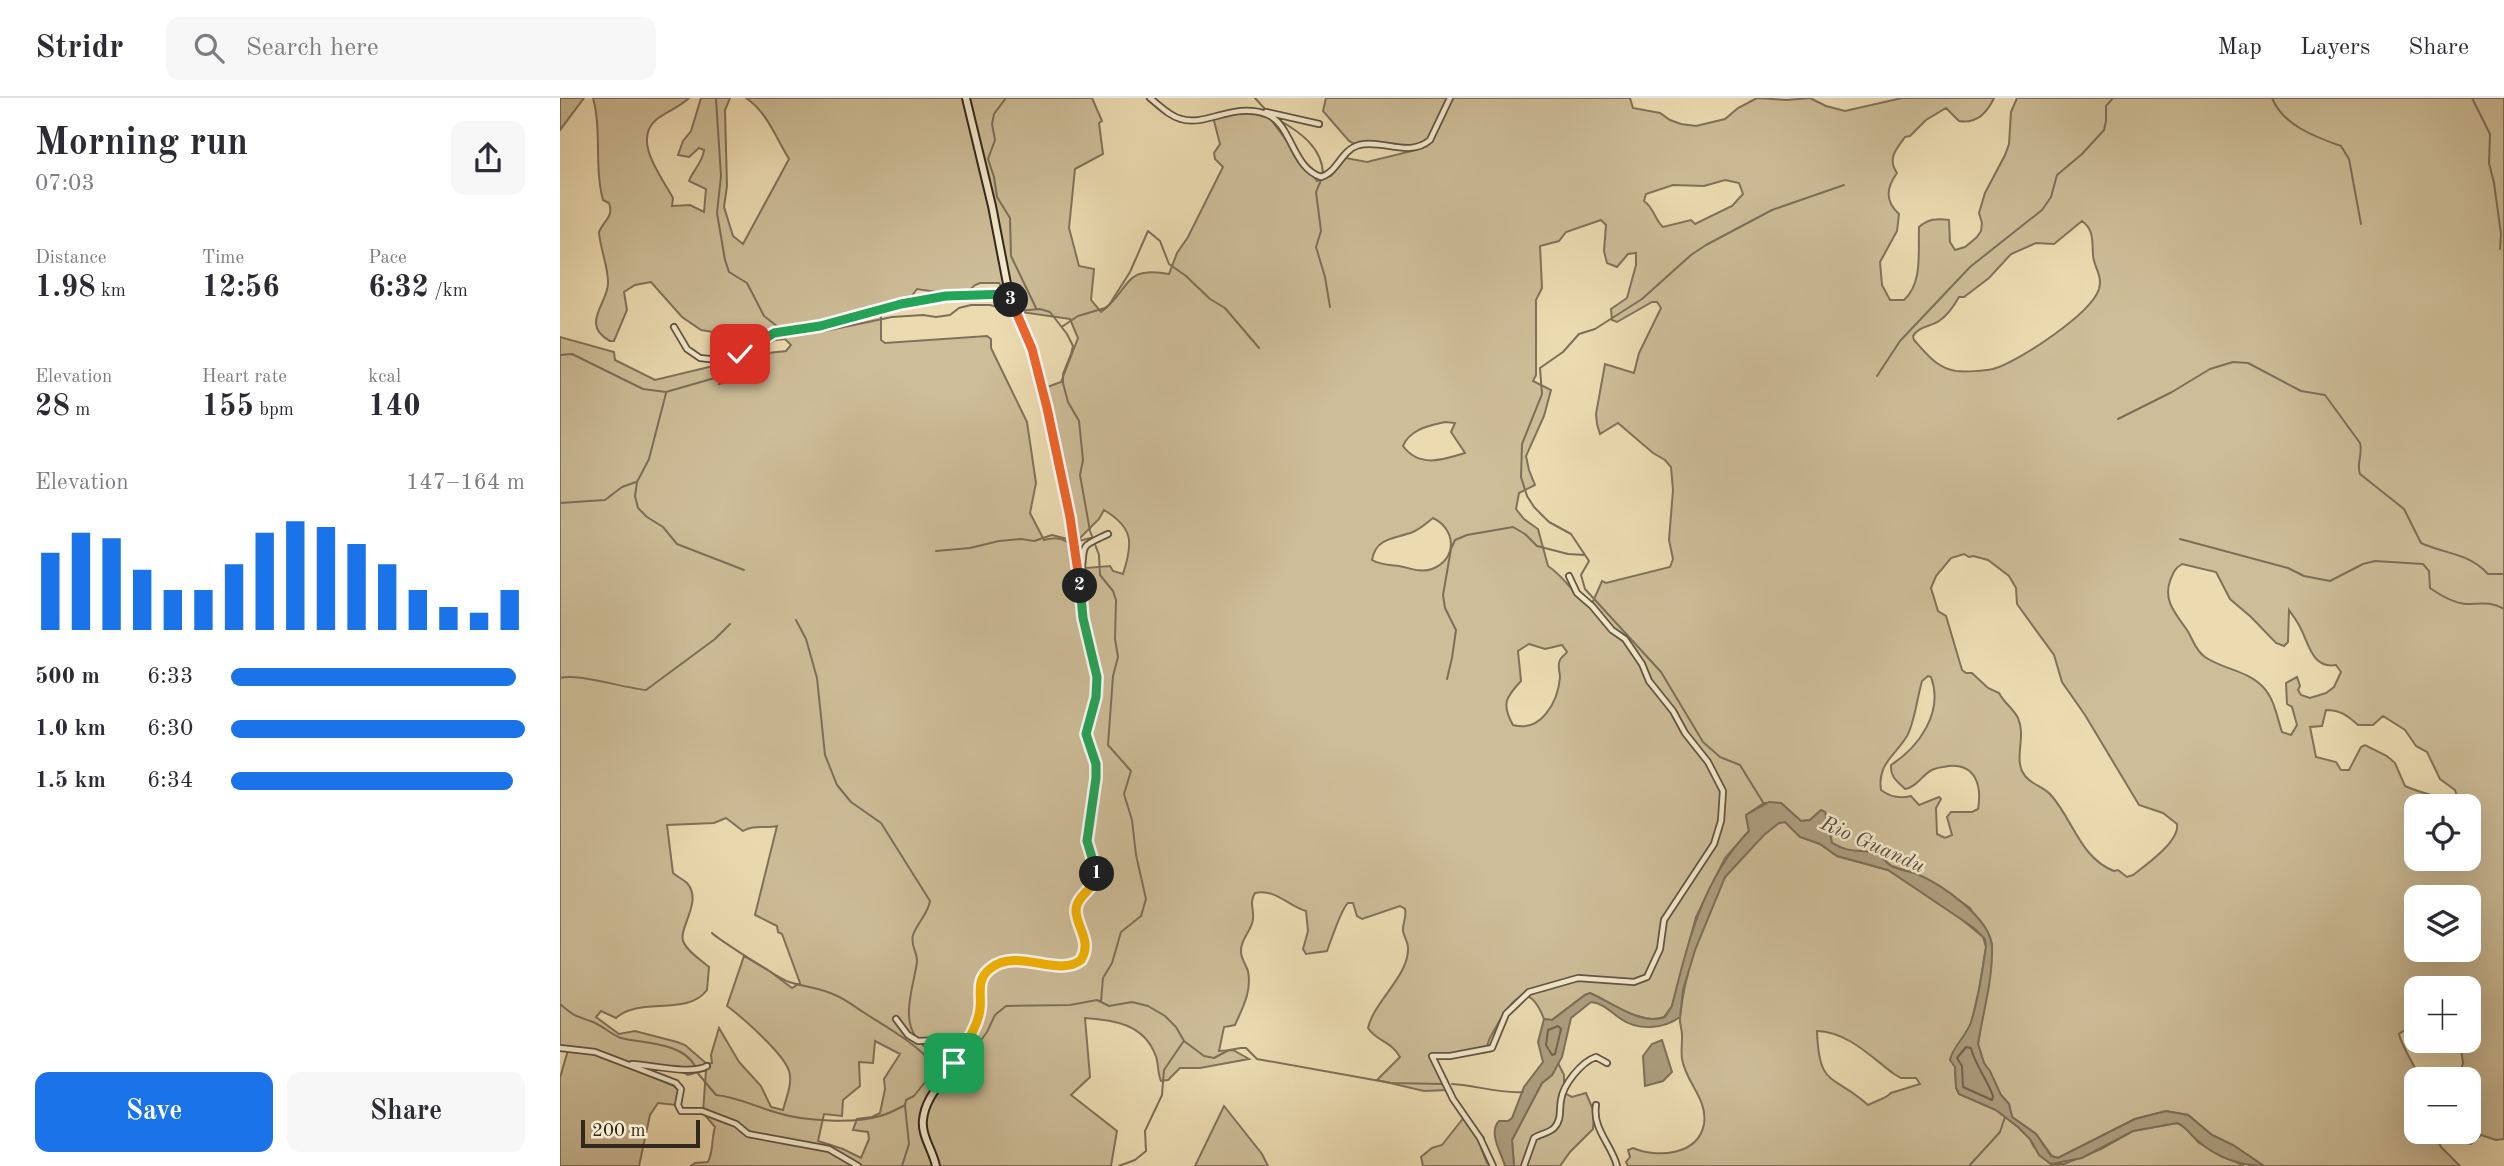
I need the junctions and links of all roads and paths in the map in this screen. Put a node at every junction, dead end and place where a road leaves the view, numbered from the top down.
1 (967, 98) edge
2 (1150, 98) edge
3 (1450, 98) edge
4 (1259, 112) junction
5 (1319, 124) dead end
6 (1009, 294) junction
7 (674, 327) dead end
8 (1108, 534) dead end
9 (1569, 576) dead end
10 (1080, 578) junction
11 (896, 1019) dead end
12 (967, 1039) junction
13 (560, 1048) edge
14 (1607, 1063) dead end
15 (630, 1064) junction
16 (707, 1066) dead end
17 (1597, 1105) dead end
18 (858, 1166) edge
19 (936, 1166) edge
20 (1493, 1166) edge
21 (1524, 1166) edge
22 (1617, 1166) edge

1 - 6 main road
2 - 4 street
3 - 4 street
4 - 5 street
6 - 7 street
6 - 10 main road
8 - 10 street
9 - 20 street
10 - 12 main road
11 - 12 street
12 - 19 main road
13 - 15 street
14 - 21 street
15 - 16 street
15 - 18 street
17 - 22 street

